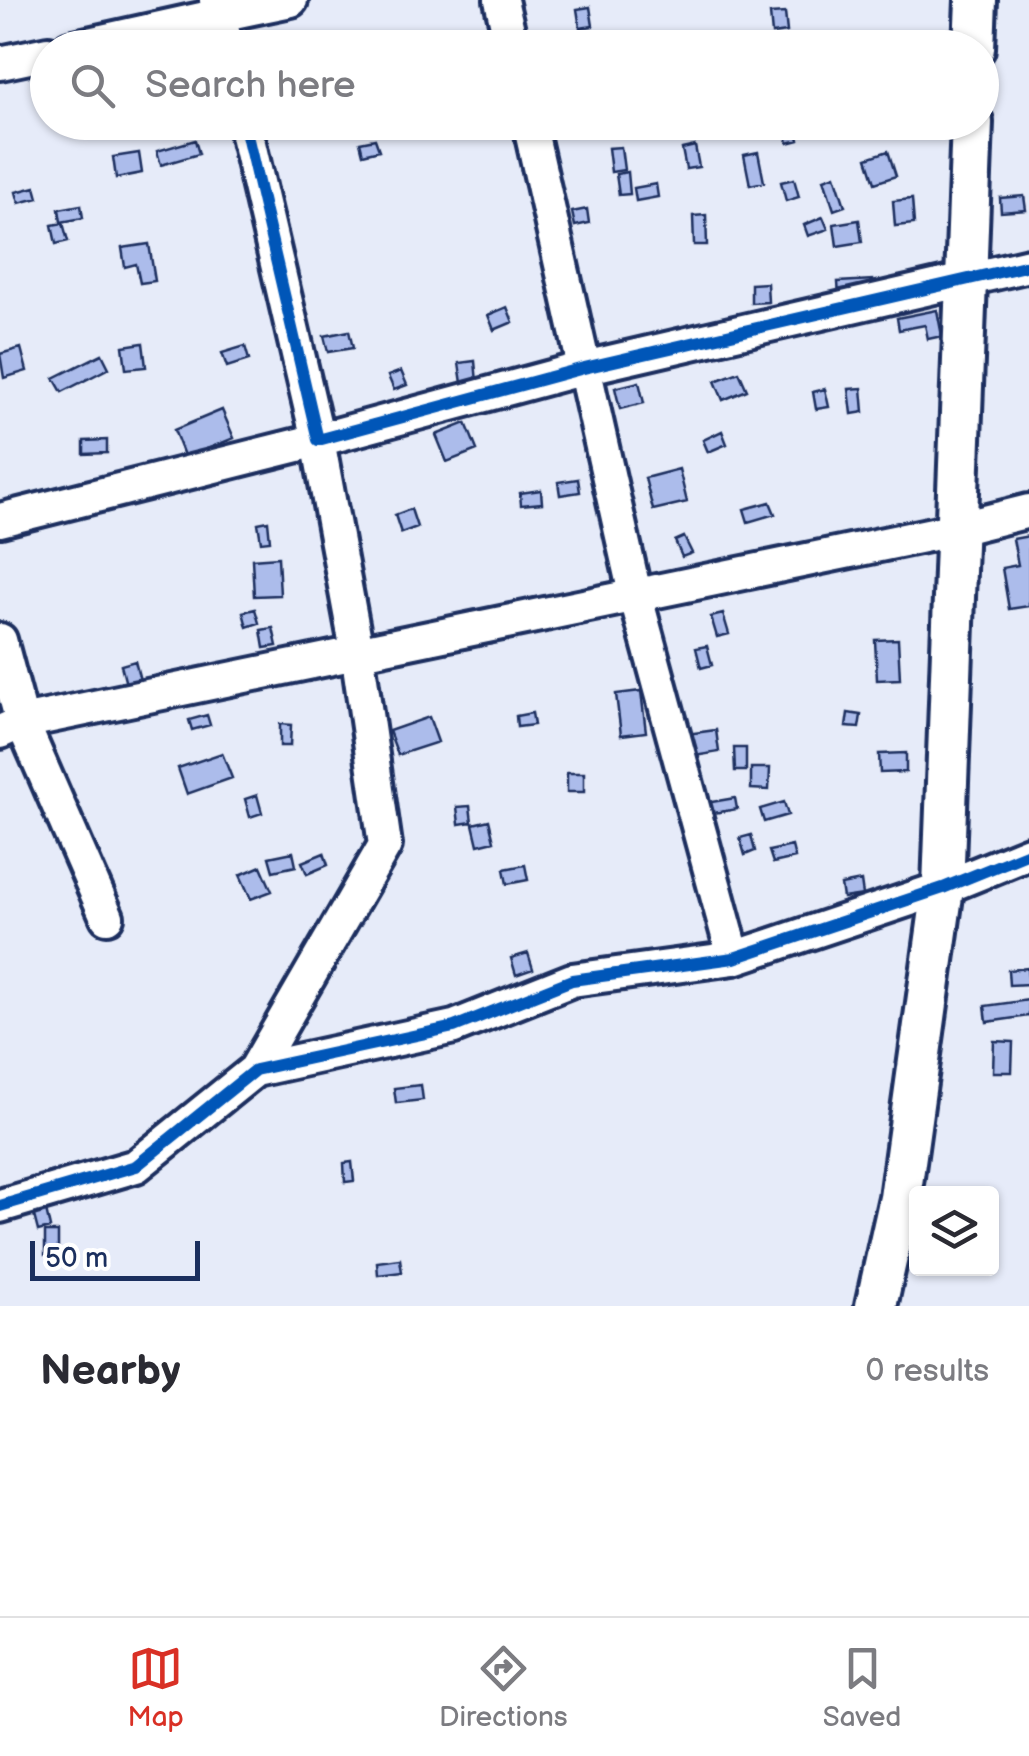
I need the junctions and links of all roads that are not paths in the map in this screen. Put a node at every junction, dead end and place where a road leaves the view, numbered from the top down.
1 (291, 0) edge
2 (501, 0) edge
3 (976, 0) edge
4 (217, 8) edge
5 (136, 30) edge
6 (508, 30) edge
7 (975, 30) edge
8 (30, 56) edge
9 (0, 63) edge
10 (248, 140) edge
11 (532, 140) edge
12 (971, 140) edge
13 (1029, 265) edge
14 (966, 279) junction
15 (584, 368) junction
16 (318, 440) junction
17 (1029, 511) edge
18 (0, 520) edge
19 (957, 529) junction
20 (636, 594) junction
21 (0, 640) edge
22 (357, 651) junction
23 (11, 727) edge
24 (1029, 853) edge
25 (944, 888) junction
26 (107, 918) dead end
27 (734, 958) junction
28 (255, 1070) junction
29 (0, 1206) edge
30 (876, 1306) edge

1 - 4 street
2 - 6 street
3 - 7 main road
4 - 5 street
8 - 9 street
10 - 16 street
11 - 15 street
12 - 14 main road
13 - 14 street
14 - 15 street
14 - 19 main road
15 - 16 street
15 - 20 street
16 - 18 street
16 - 22 street
17 - 19 street
19 - 20 street
19 - 25 main road
20 - 22 street
20 - 27 street
21 - 23 street
22 - 23 street
22 - 28 street
23 - 26 street
24 - 25 street
25 - 27 street
25 - 30 main road
27 - 28 street
28 - 29 street

